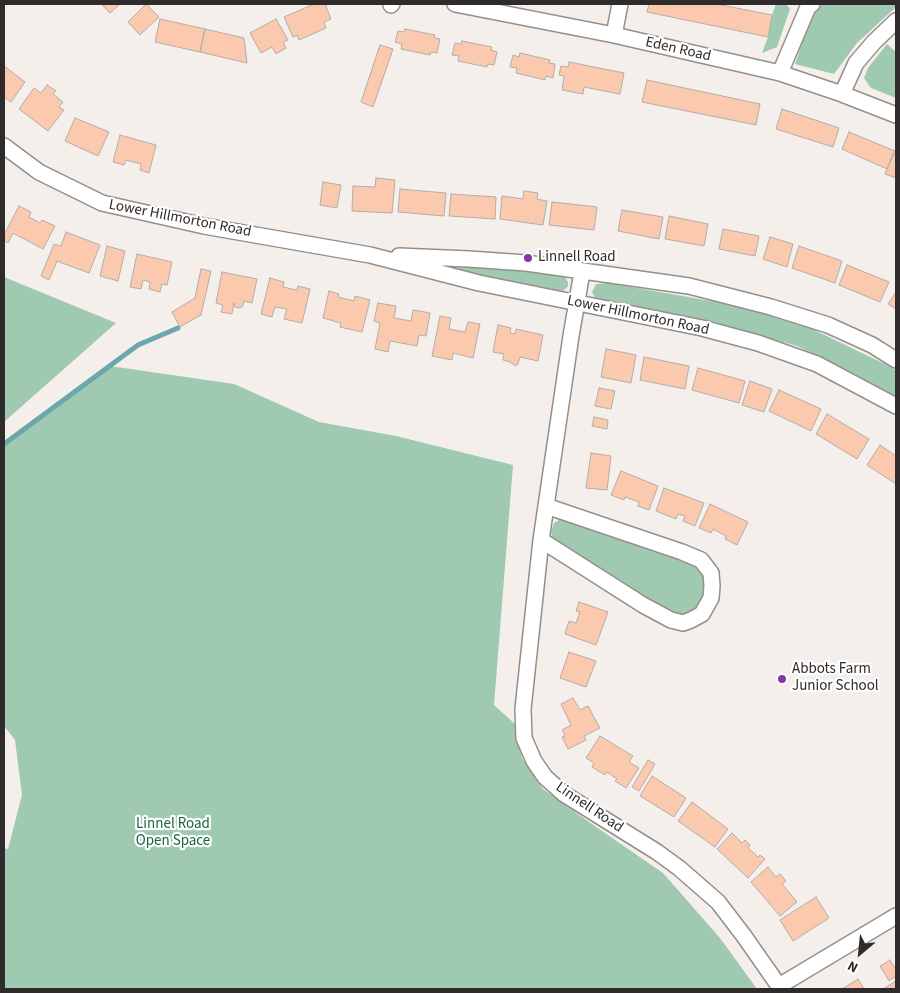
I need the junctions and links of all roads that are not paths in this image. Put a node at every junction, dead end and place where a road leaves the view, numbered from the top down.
1 (455, 4) edge
2 (620, 4) edge
3 (812, 4) edge
4 (896, 21) edge
5 (614, 35) junction
6 (780, 74) junction
7 (842, 94) junction
8 (896, 115) edge
9 (4, 146) edge
10 (370, 255) junction
11 (582, 272) junction
12 (577, 303) junction
13 (896, 360) edge
14 (896, 406) edge
15 (546, 506) junction
16 (541, 540) junction
17 (896, 916) edge
18 (780, 988) edge

1 - 5 street, Eden Road
2 - 5 street
3 - 6 street
4 - 7 street
5 - 6 street, Eden Road
6 - 7 street, Eden Road
7 - 8 street, Eden Road
9 - 10 street, Lower Hillmorton Road
10 - 11 street, Lower Hillmorton Road
10 - 12 street, Lower Hillmorton Road
11 - 12 street, Linnell Road
11 - 13 street, Lower Hillmorton Road
12 - 14 street, Lower Hillmorton Road
12 - 15 street, Linnell Road
15 - 16 street, Linnell Road
15 - 16 street
16 - 18 street, Linnell Road
17 - 18 street

